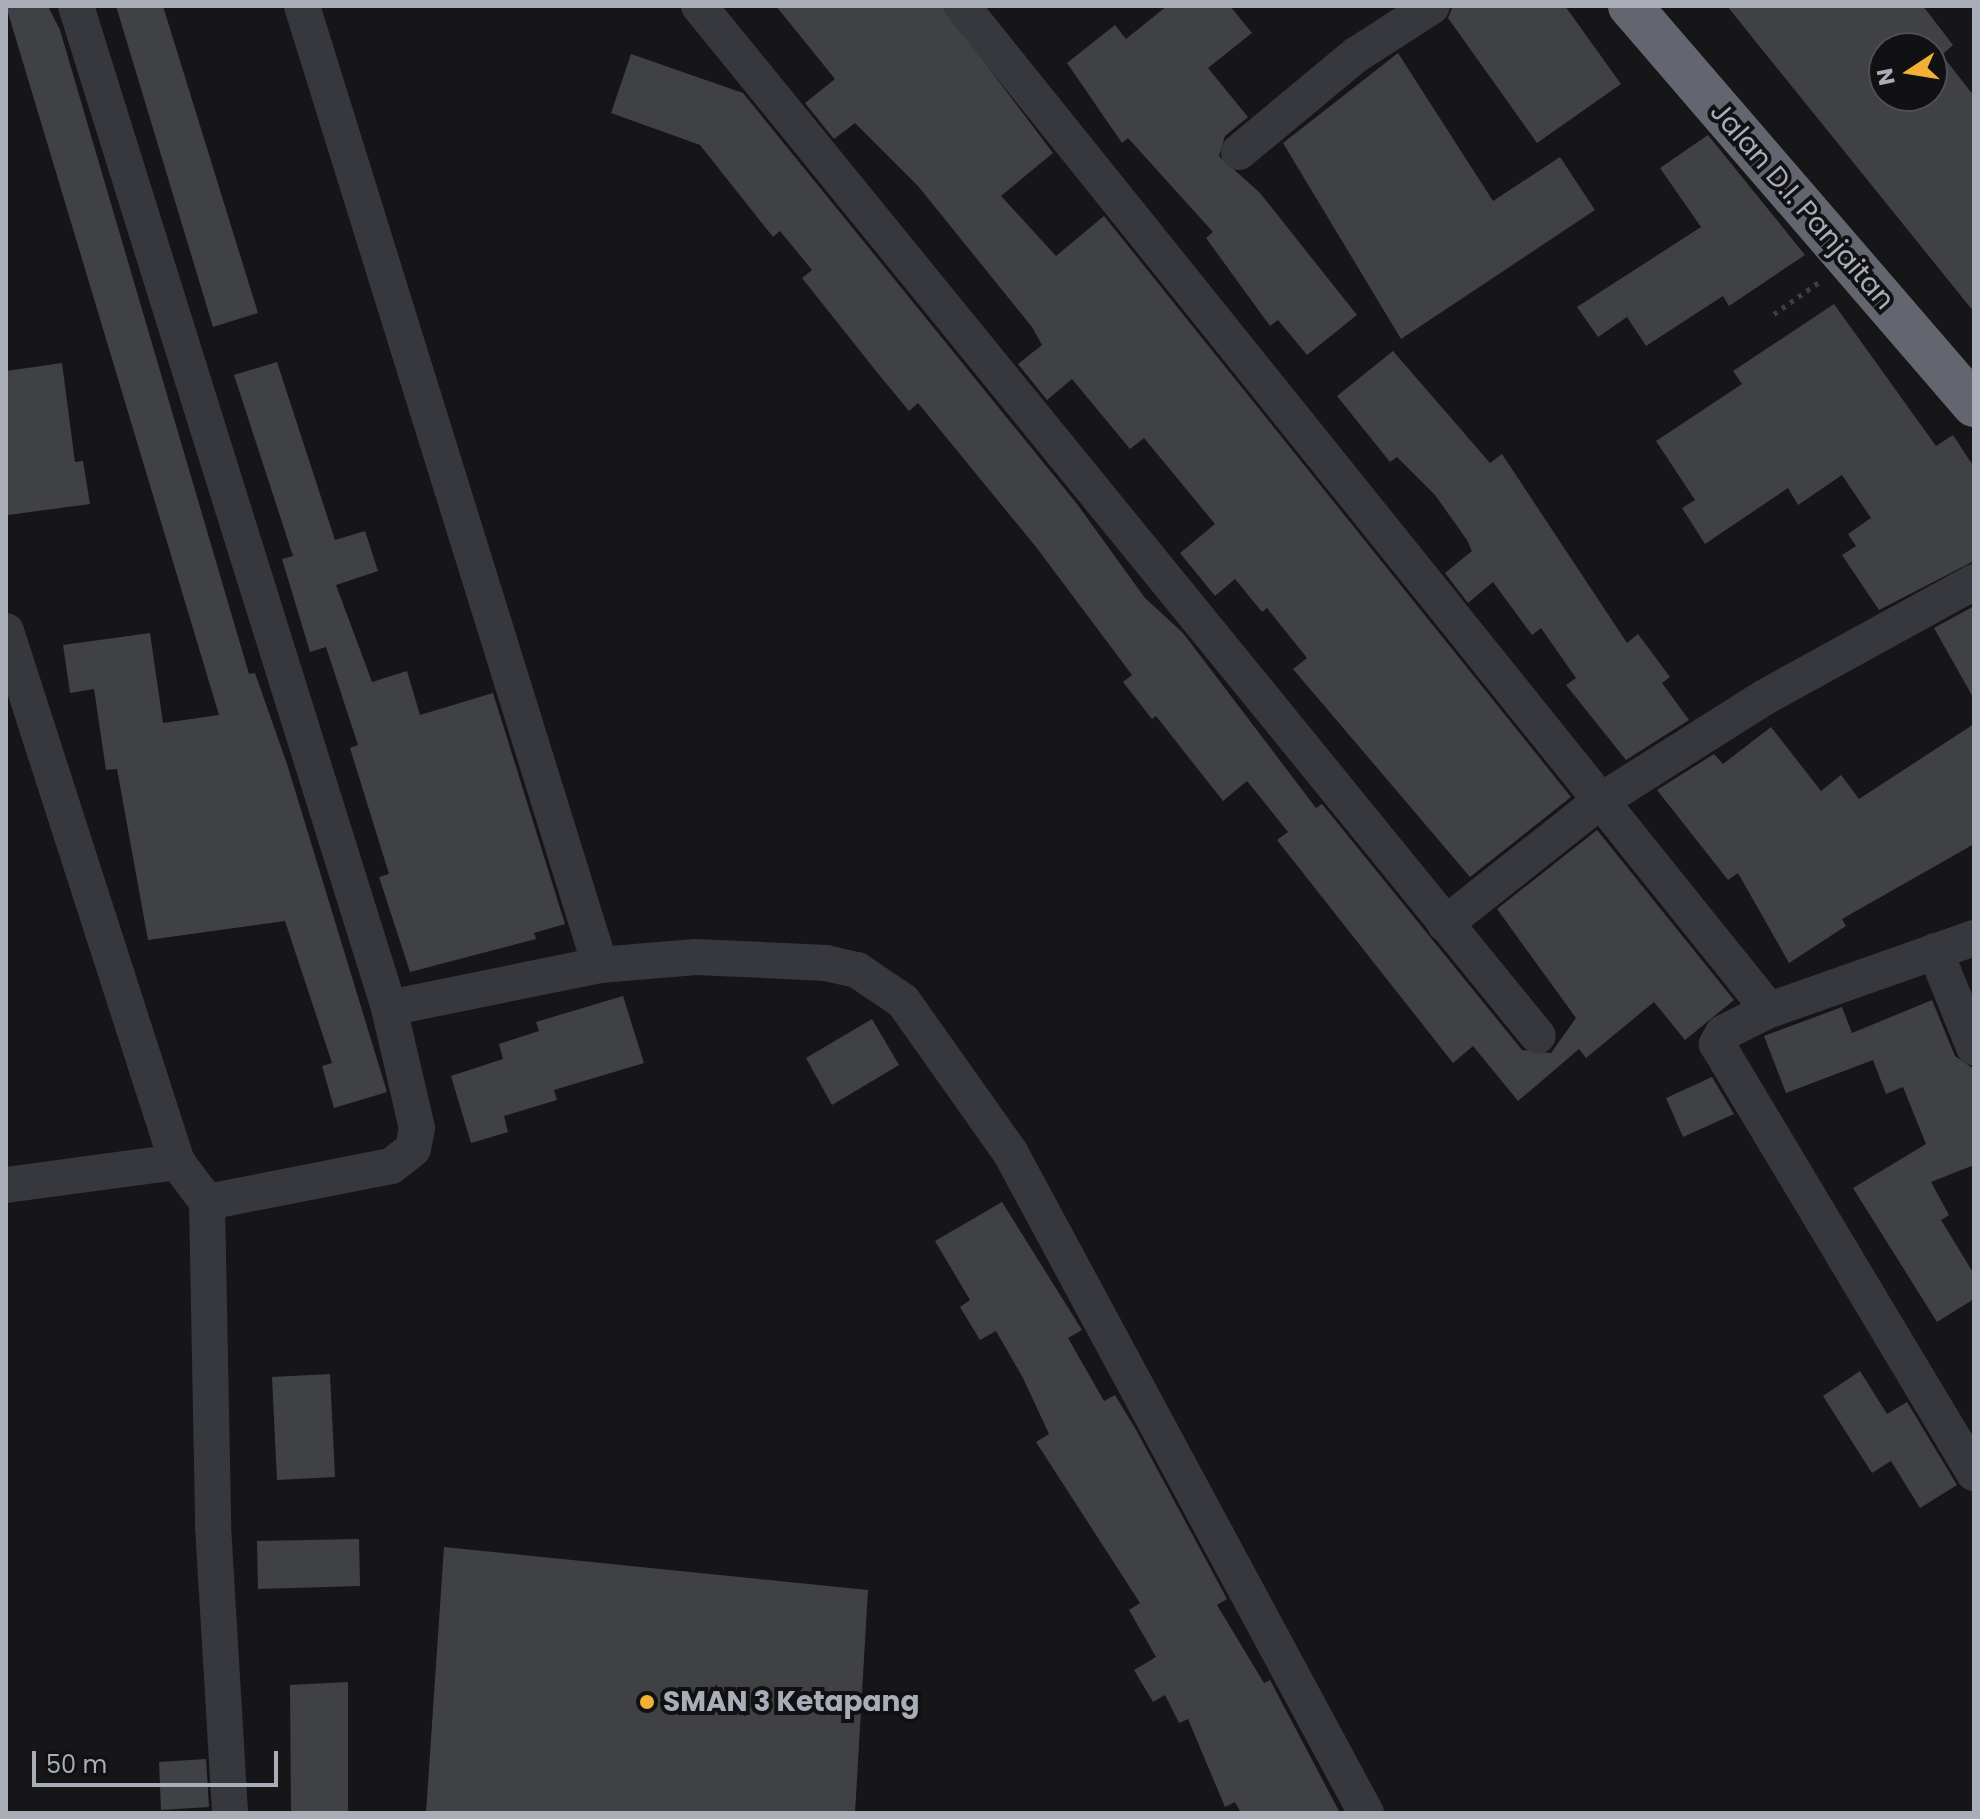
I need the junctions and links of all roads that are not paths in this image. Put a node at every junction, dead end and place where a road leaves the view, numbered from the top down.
1 (76, 6) edge
2 (302, 6) edge
3 (699, 6) edge
4 (962, 6) edge
5 (1432, 6) edge
6 (1630, 6) edge
7 (1239, 152) dead end
8 (1974, 405) edge
9 (1974, 582) edge
10 (6, 631) edge
11 (1599, 802) junction
12 (1445, 924) junction
13 (1974, 938) edge
14 (1935, 951) junction
15 (600, 965) junction
16 (389, 1008) junction
17 (1769, 1010) junction
18 (1538, 1036) dead end
19 (1974, 1047) edge
20 (177, 1162) junction
21 (6, 1185) edge
22 (207, 1202) junction
23 (1974, 1473) edge
24 (230, 1813) edge
25 (1366, 1813) edge

1 - 16 street
2 - 15 street
3 - 12 street
4 - 11 street
5 - 7 street
6 - 8 highway, Jalan D.I. Panjaitan
9 - 11 street
10 - 20 street
11 - 12 street
11 - 17 street
12 - 18 street
13 - 14 street
14 - 17 street
14 - 19 street
15 - 16 street
15 - 25 street
16 - 22 street
17 - 23 street
20 - 21 street
20 - 22 street
22 - 24 street

